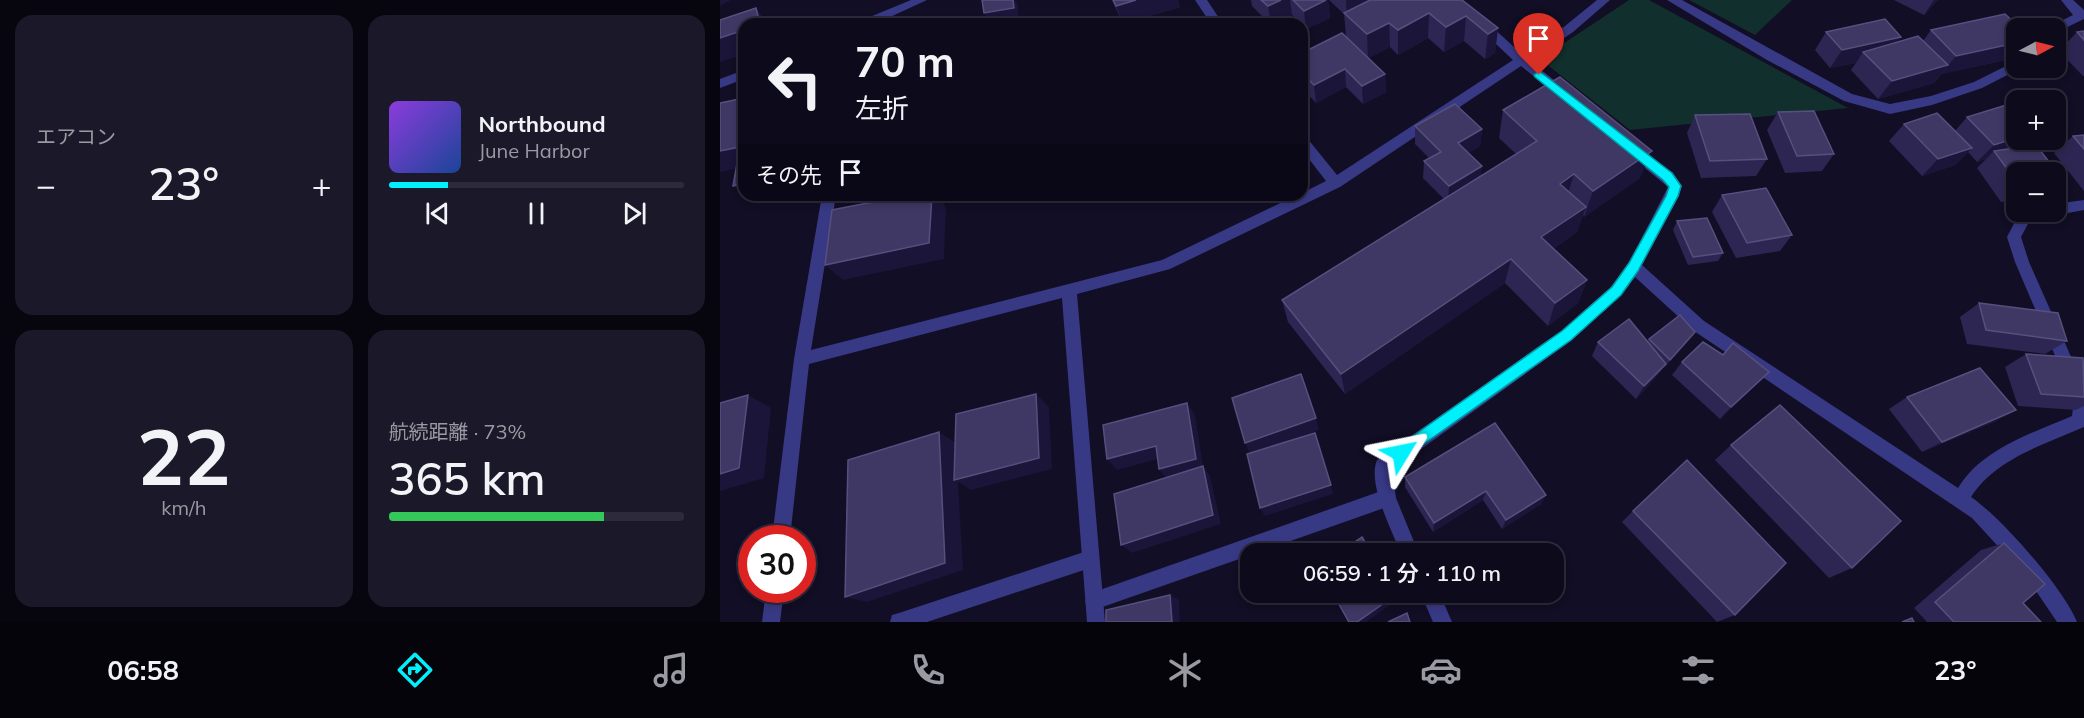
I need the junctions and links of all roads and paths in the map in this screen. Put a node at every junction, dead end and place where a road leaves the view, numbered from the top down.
1 (921, 0) edge
2 (1201, 0) edge
3 (1455, 0) edge
4 (1604, 0) edge
5 (1673, 0) edge
6 (2067, 0) edge
7 (2082, 15) edge
8 (878, 18) edge
9 (1213, 18) edge
10 (2066, 23) edge
11 (1521, 60) junction
12 (2006, 70) edge
13 (738, 76) edge
14 (720, 84) edge
15 (1576, 104) edge
16 (1622, 140) edge
17 (1308, 149) edge
18 (1335, 183) junction
19 (1308, 196) edge
20 (828, 201) edge
21 (1298, 201) edge
22 (2084, 205) edge
23 (2066, 208) edge
24 (2022, 222) edge
25 (1634, 267) junction
26 (1069, 289) junction
27 (802, 359) junction
28 (1387, 498) junction
29 (1960, 500) junction
30 (783, 525) edge
31 (1405, 543) edge
32 (1090, 559) junction
33 (1094, 601) junction
34 (773, 603) edge
35 (1434, 603) edge
36 (771, 622) edge
37 (899, 622) edge
38 (1096, 622) edge
39 (1443, 622) edge
40 (2068, 622) edge

1 - 8 street
2 - 9 street
3 - 11 street
4 - 11 street
5 - 12 street
6 - 7 street
7 - 10 street
11 - 15 street
11 - 18 street
13 - 14 street
16 - 25 street
17 - 18 street
18 - 19 street
20 - 27 street
21 - 26 street
22 - 23 street
24 - 29 street
25 - 28 street
25 - 29 street
26 - 27 street
26 - 32 street
27 - 30 street
28 - 31 street
28 - 33 street
29 - 40 street
32 - 33 street
32 - 37 street
33 - 38 street
34 - 36 street
35 - 39 street

